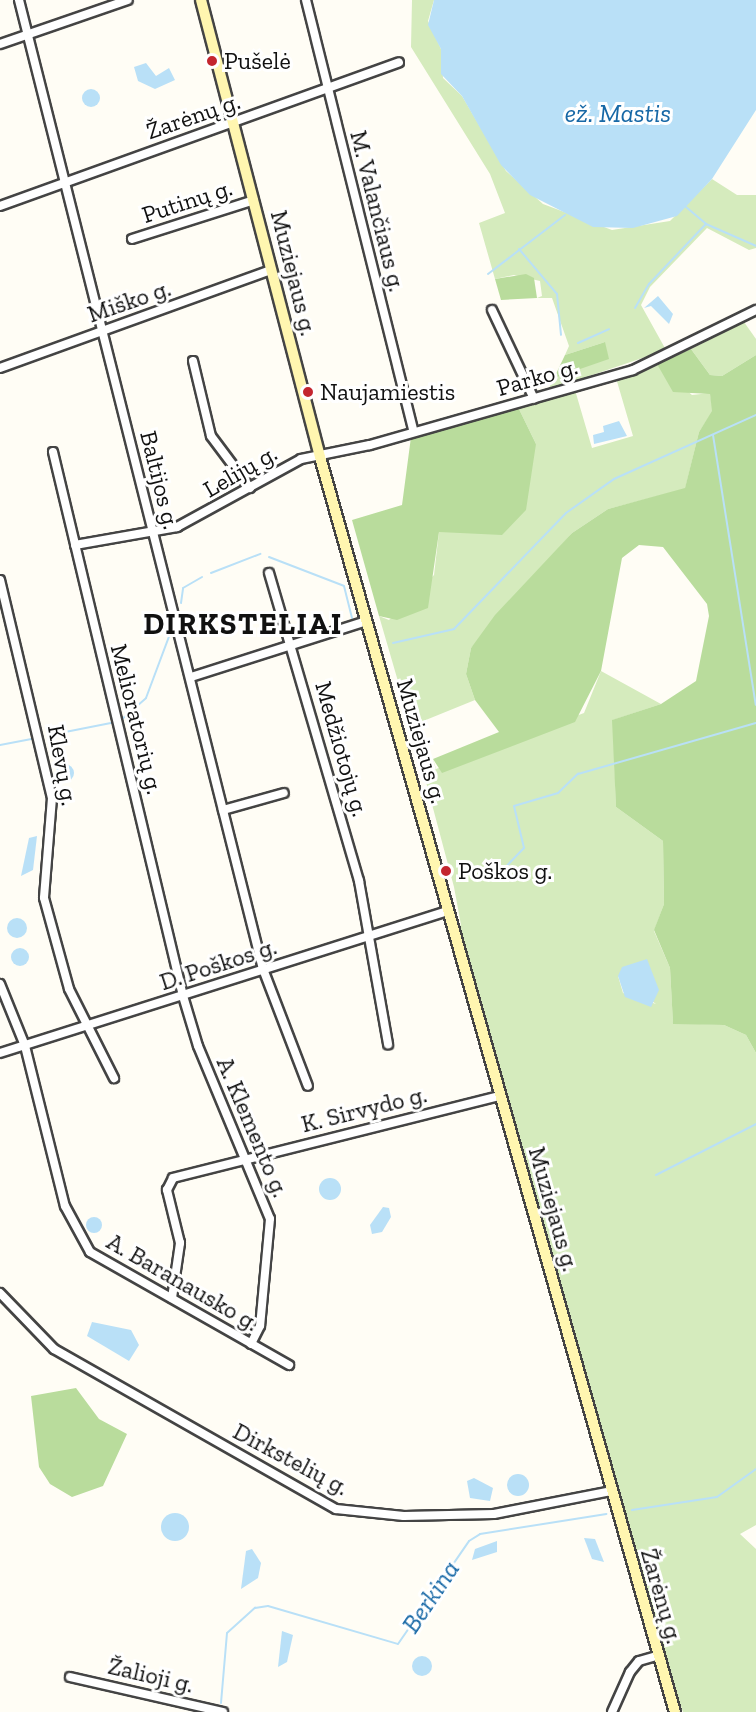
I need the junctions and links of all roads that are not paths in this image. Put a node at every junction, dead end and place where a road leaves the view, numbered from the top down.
1 (19, 0) edge
2 (128, 0) edge
3 (201, 0) edge
4 (306, 0) edge
5 (28, 35) junction
6 (0, 44) edge
7 (399, 63) dead end
8 (329, 90) junction
9 (233, 125) junction
10 (67, 182) junction
11 (254, 200) junction
12 (0, 206) edge
13 (132, 239) dead end
14 (272, 270) junction
15 (492, 310) dead end
16 (756, 310) edge
17 (104, 330) junction
18 (193, 361) dead end
19 (0, 368) edge
20 (534, 399) junction
21 (414, 432) junction
22 (53, 452) dead end
23 (320, 457) junction
24 (250, 488) junction
25 (153, 532) junction
26 (75, 545) junction
27 (269, 573) dead end
28 (0, 580) edge
29 (366, 621) junction
30 (293, 645) junction
31 (191, 677) junction
32 (284, 793) dead end
33 (223, 810) junction
34 (448, 911) junction
35 (365, 938) junction
36 (263, 969) junction
37 (0, 984) edge
38 (183, 996) junction
39 (88, 1025) junction
40 (388, 1044) dead end
41 (25, 1046) junction
42 (0, 1053) edge
43 (114, 1078) dead end
44 (308, 1086) dead end
45 (500, 1096) junction
46 (247, 1158) junction
47 (0, 1293) edge
48 (172, 1298) junction
49 (251, 1344) junction
50 (289, 1365) dead end
51 (611, 1491) junction
52 (657, 1656) junction
53 (70, 1677) dead end
54 (223, 1712) edge
55 (612, 1712) edge
56 (675, 1712) edge

1 - 5 street, Baltijos g.
2 - 5 street
3 - 9 main road, Muziejaus g.
4 - 8 street, M. Valančiaus g.
5 - 6 street
5 - 10 street, Baltijos g.
7 - 8 street, Žarėnų g.
8 - 9 street, Žarėnų g.
8 - 21 street, M. Valančiaus g.
9 - 10 street, Žarėnų g.
9 - 11 main road, Muziejaus g.
10 - 12 street, Žarėnų g.
10 - 17 street, Baltijos g.
11 - 13 street, Putinų g.
11 - 14 main road, Muziejaus g.
14 - 17 street, Miško g.
14 - 23 main road, Muziejaus g.
15 - 20 street
16 - 20 street, Parko g.
17 - 19 street, Miško g.
17 - 25 street, Baltijos g.
18 - 24 street
20 - 21 street, Parko g.
21 - 23 street, Parko g.
22 - 26 street, Melioratorių g.
23 - 24 street, Lelijų g.
23 - 29 main road, Muziejaus g.
24 - 25 street, Lelijų g.
25 - 26 street, Lelijų g.
25 - 31 street, Baltijos g.
26 - 38 street, Melioratorių g.
27 - 30 street, Medžiotojų g.
28 - 39 street, Klevų g.
29 - 30 street
29 - 34 main road, Muziejaus g.
30 - 31 street
30 - 35 street, Medžiotojų g.
31 - 33 street, Baltijos g.
32 - 33 street
33 - 36 street, Baltijos g.
34 - 35 street, D. Poškos g.
34 - 45 main road, Muziejaus g.
35 - 36 street, D. Poškos g.
35 - 40 street, Medžiotojų g.
36 - 38 street, D. Poškos g.
36 - 44 street, Baltijos g.
37 - 41 street, A. Baranausko g.
38 - 39 street, D. Poškos g.
38 - 46 street, A. Klemento g.
39 - 41 street, D. Poškos g.
39 - 43 street, Klevų g.
41 - 42 street, D. Poškos g.
41 - 48 street, A. Baranausko g.
45 - 46 street, K. Sirvydo g.
45 - 51 main road, Muziejaus g.
46 - 48 street, K. Sirvydo g.
46 - 49 street, A. Klemento g.
47 - 51 street, Dirkstelių g.
48 - 49 street, A. Baranausko g.
49 - 50 street, A. Baranausko g.
51 - 52 main road, Žarėnų g.
52 - 55 street
52 - 56 main road, Žarėnų g.
53 - 54 street, Žalioji g.

